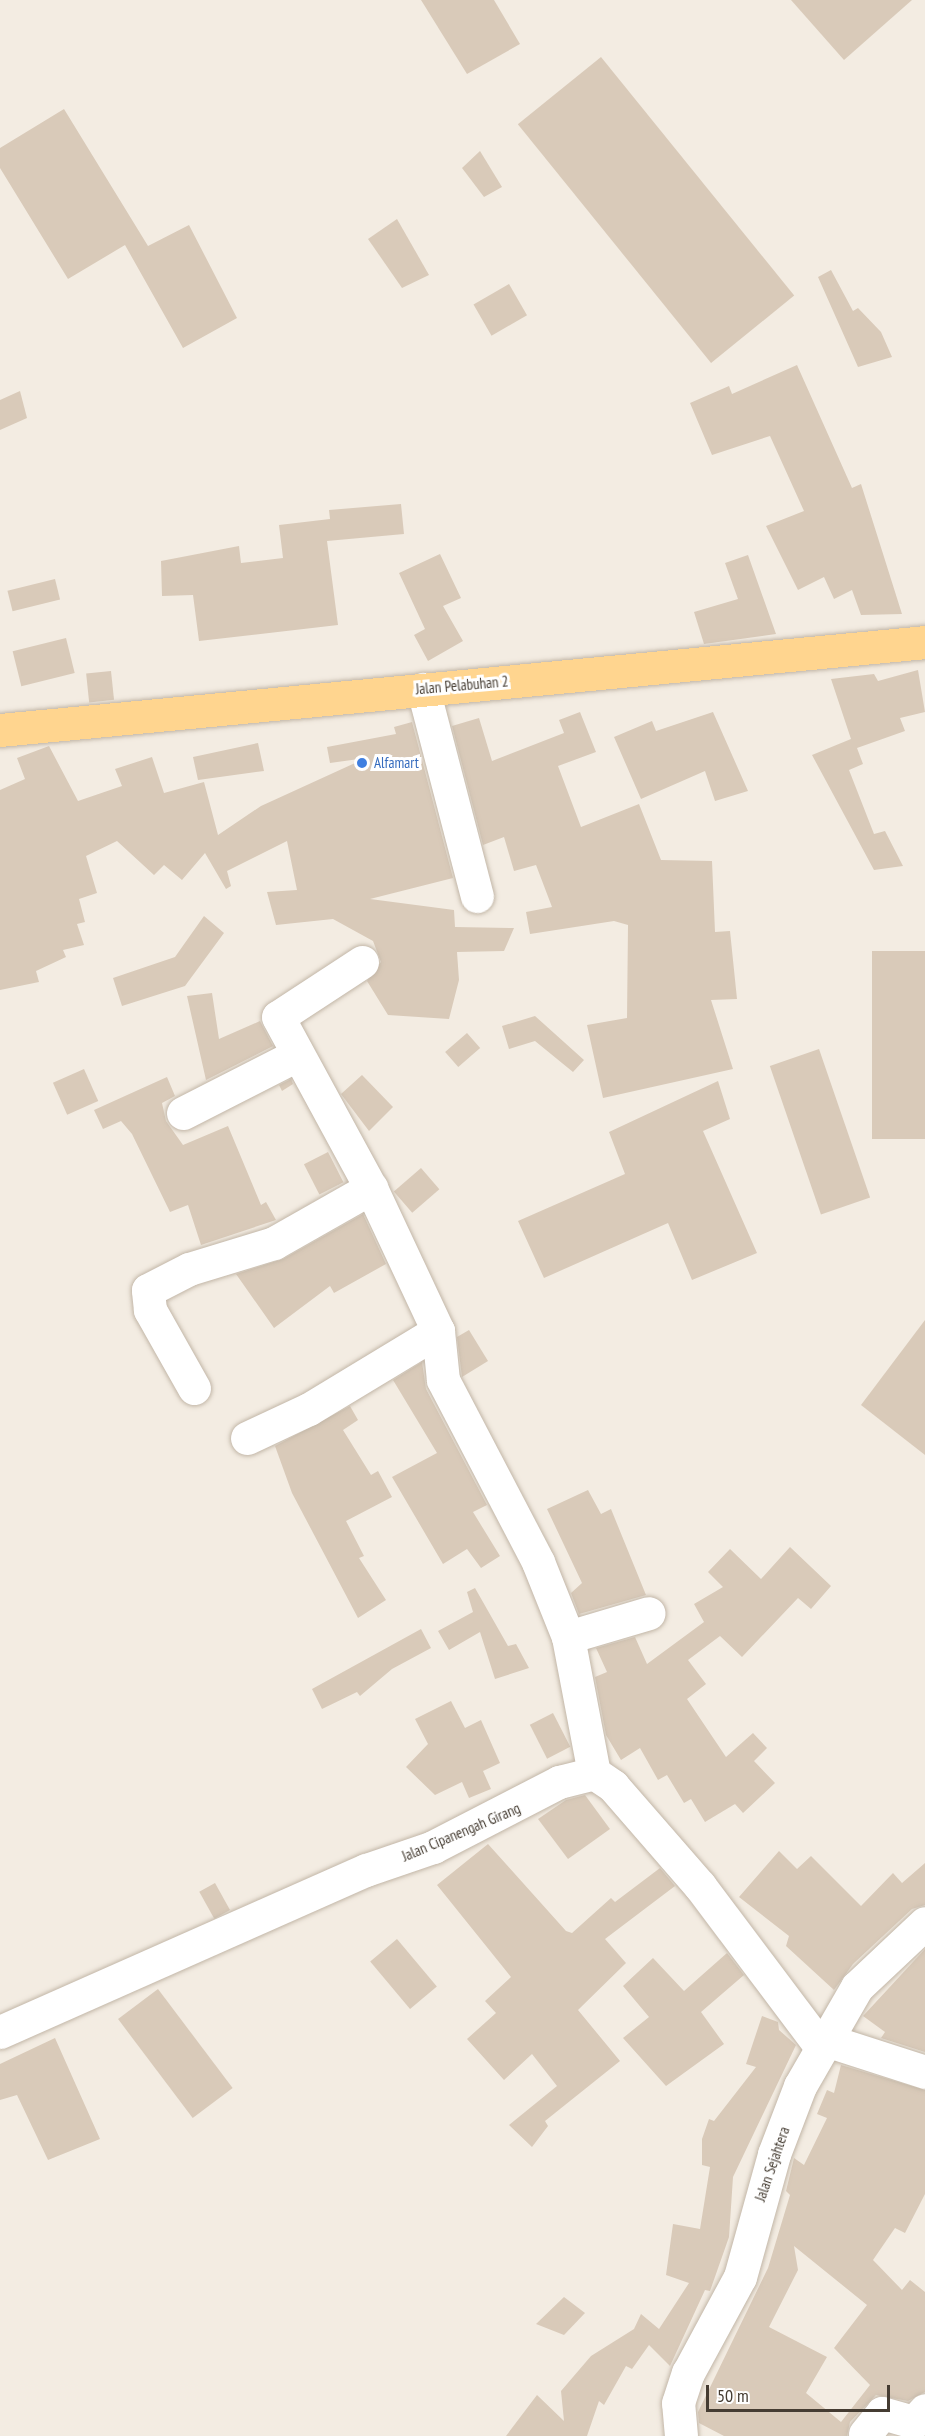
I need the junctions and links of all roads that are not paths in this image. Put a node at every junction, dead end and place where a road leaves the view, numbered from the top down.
1 (925, 642) edge
2 (423, 689) junction
3 (0, 730) edge
4 (477, 896) dead end
5 (362, 962) dead end
6 (295, 1056) junction
7 (183, 1113) dead end
8 (371, 1188) junction
9 (438, 1331) junction
10 (194, 1388) dead end
11 (247, 1438) dead end
12 (649, 1613) dead end
13 (568, 1637) junction
14 (594, 1773) junction
15 (925, 1923) edge
16 (0, 2032) edge
17 (823, 2043) junction
18 (925, 2072) edge
19 (925, 2410) edge
20 (862, 2432) edge
21 (681, 2436) edge

1 - 2 main road, Jalan Pelabuhan 2
2 - 3 main road, Jalan Pelabuhan 2
2 - 4 street
5 - 6 street
6 - 7 street
6 - 8 street
8 - 9 street
8 - 10 street
9 - 11 street
9 - 13 street
12 - 13 street
13 - 14 street
14 - 16 street, Jalan Cipanengah Girang
14 - 17 street
15 - 17 street, Jalan Sejahtera
17 - 18 street
17 - 21 street, Jalan Sejahtera
19 - 20 street

